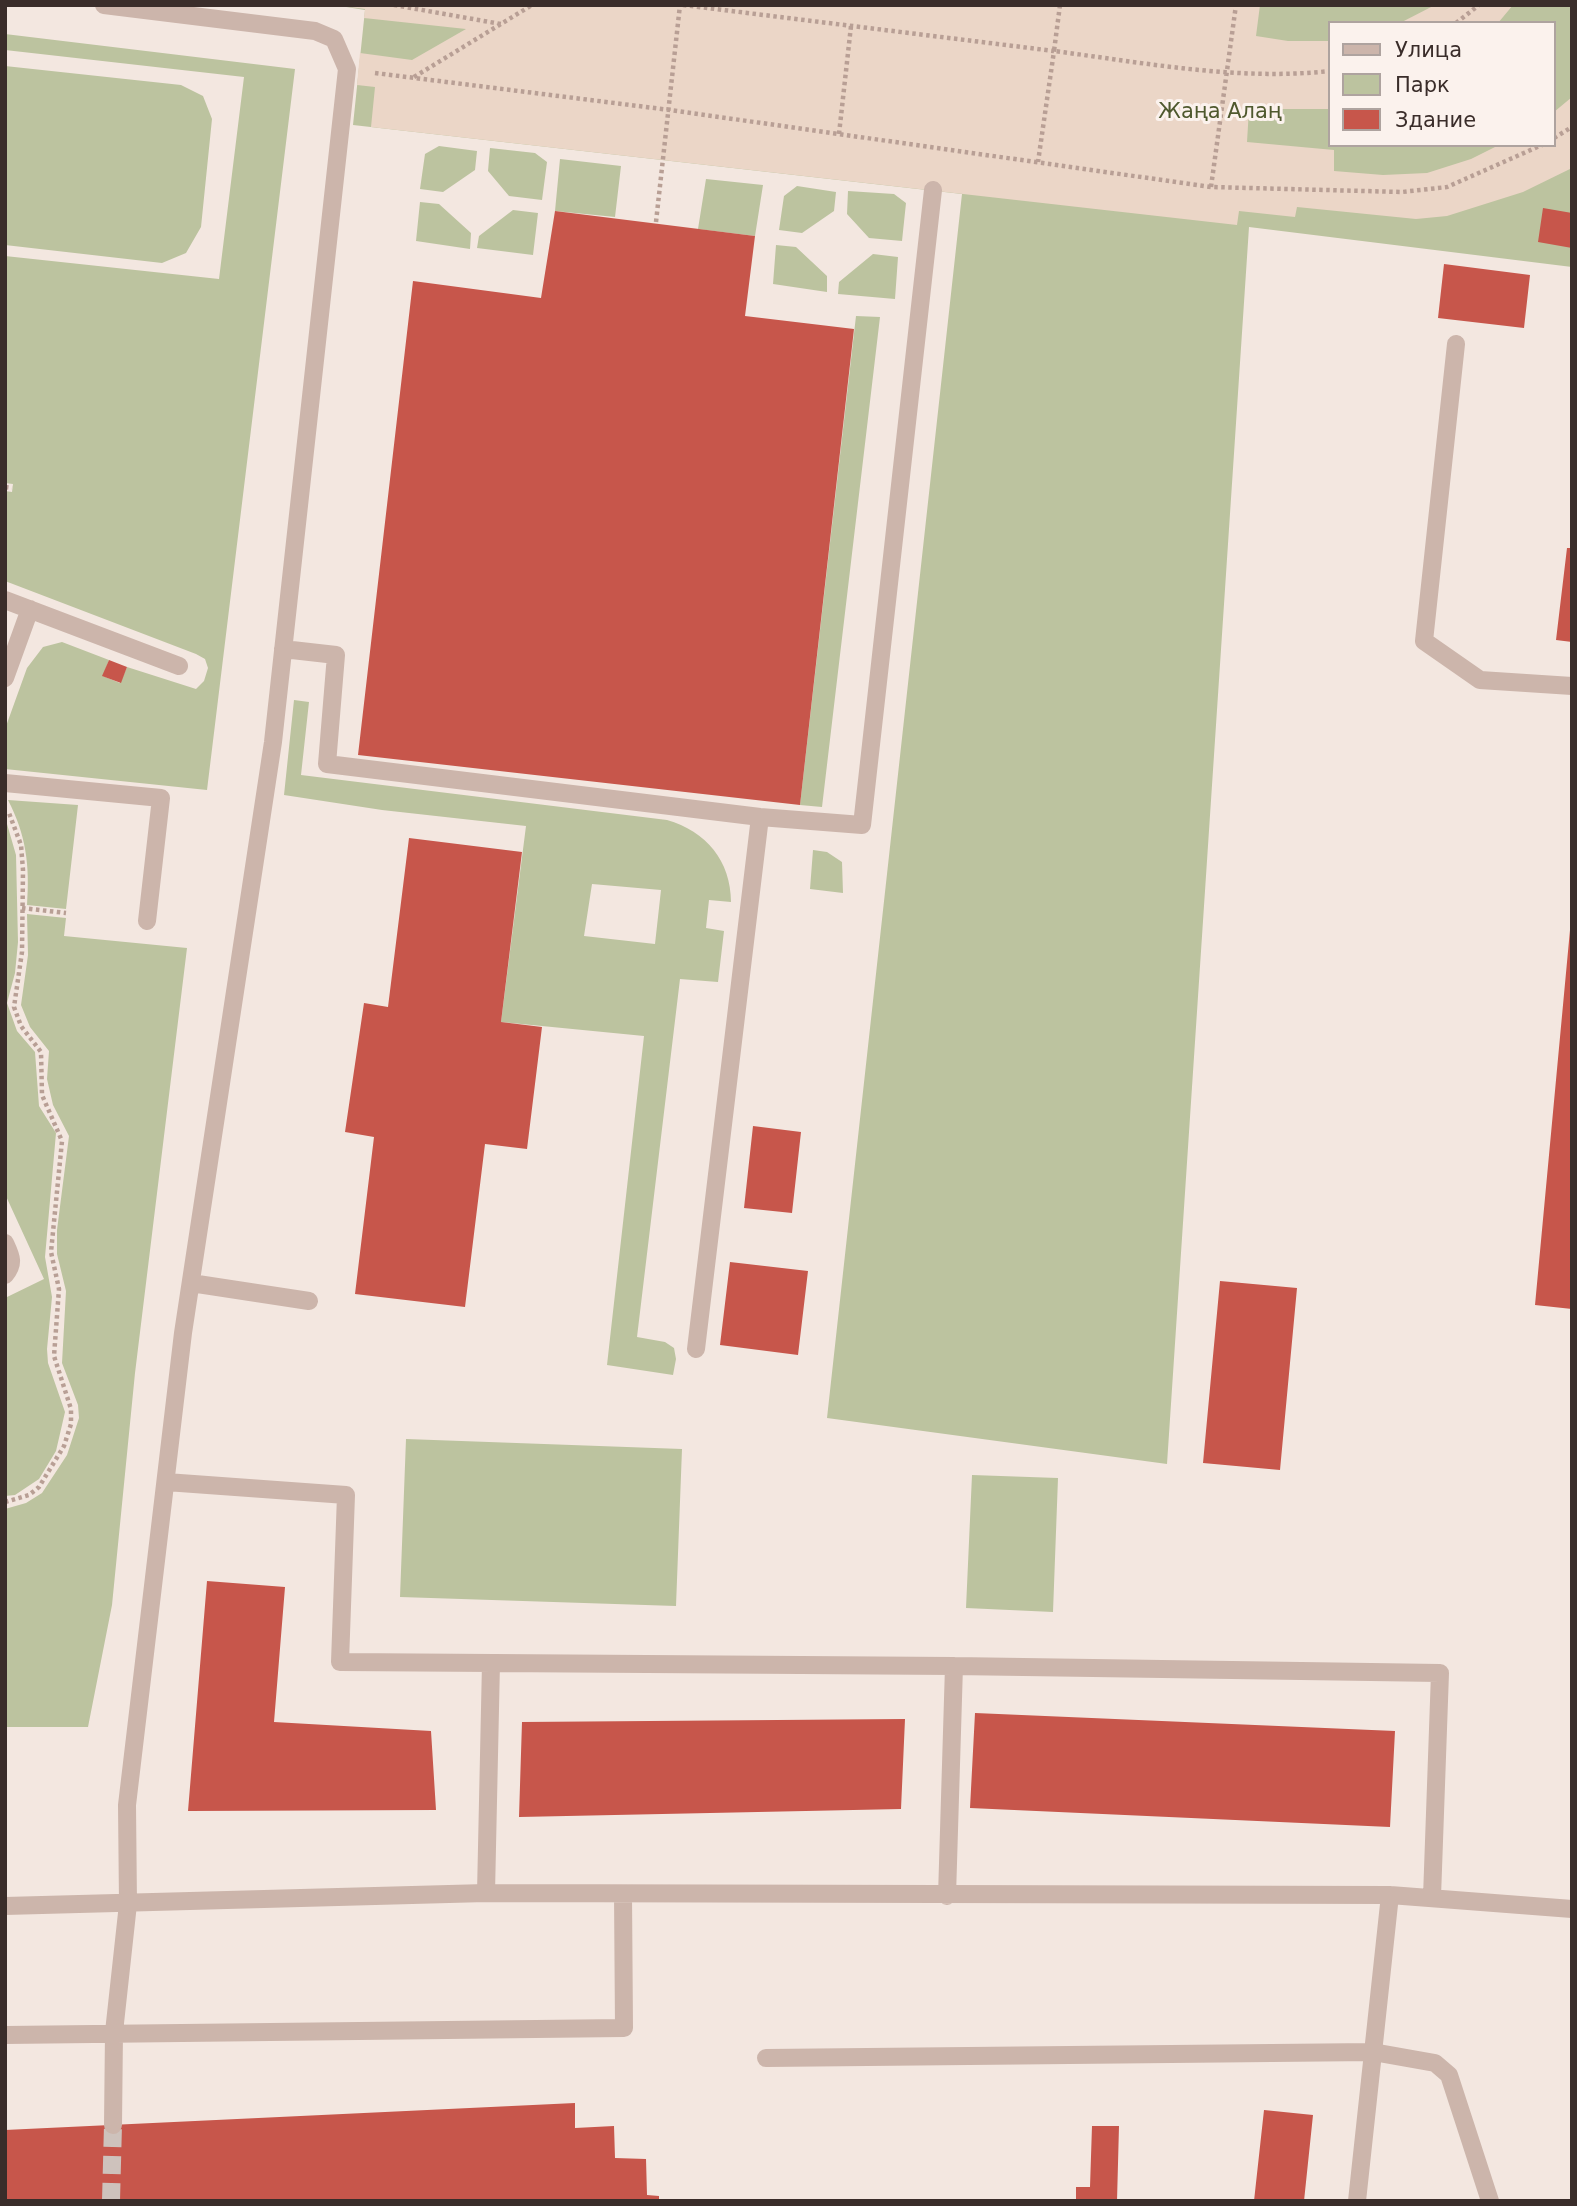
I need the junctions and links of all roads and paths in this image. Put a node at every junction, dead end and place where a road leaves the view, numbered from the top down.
1 (104, 5) edge
2 (394, 5) edge
3 (532, 5) edge
4 (681, 5) edge
5 (1060, 5) edge
6 (1236, 5) edge
7 (1479, 5) edge
8 (1459, 21) edge
9 (502, 24) junction
10 (851, 26) junction
11 (1054, 51) junction
12 (347, 69) junction
13 (1328, 71) edge
14 (1226, 74) junction
15 (413, 78) junction
16 (670, 110) junction
17 (1572, 127) edge
18 (839, 134) junction
19 (1556, 137) edge
20 (1537, 147) edge
21 (1038, 162) junction
22 (1211, 187) junction
23 (933, 190) dead end
24 (656, 222) dead end
25 (1456, 344) dead end
26 (5, 487) edge
27 (12, 488) dead end
28 (5, 600) edge
29 (30, 608) junction
30 (284, 649) junction
31 (179, 666) dead end
32 (5, 678) edge
33 (1572, 686) edge
34 (5, 783) edge
35 (5, 806) edge
36 (760, 817) junction
37 (21, 908) junction
38 (66, 913) dead end
39 (147, 921) dead end
40 (5, 1243) edge
41 (5, 1275) edge
42 (191, 1283) junction
43 (309, 1301) dead end
44 (696, 1349) dead end
45 (166, 1482) junction
46 (5, 1502) edge
47 (491, 1663) junction
48 (954, 1666) junction
49 (486, 1893) junction
50 (623, 1894) junction
51 (1391, 1895) junction
52 (947, 1896) junction
53 (1432, 1897) junction
54 (128, 1904) junction
55 (5, 1906) edge
56 (1572, 1909) edge
57 (114, 2032) junction
58 (5, 2035) edge
59 (1373, 2052) junction
60 (766, 2058) dead end
61 (113, 2125) tunnel mouth
62 (1357, 2201) edge
63 (1490, 2201) edge

1 - 12 street
2 - 9 path
3 - 9 path
4 - 10 path
4 - 16 path
5 - 11 path
6 - 14 path
7 - 8 path
9 - 15 path
10 - 11 path
10 - 18 path
11 - 14 path
11 - 21 path
12 - 15 path
12 - 30 street
13 - 14 path
14 - 22 path
15 - 16 path
16 - 18 path
16 - 24 path
17 - 19 path
18 - 21 path
20 - 22 path
21 - 22 path
23 - 36 street
25 - 33 street
26 - 27 path
28 - 29 street
29 - 31 street
29 - 32 street
30 - 36 street
30 - 42 street
34 - 39 street
35 - 37 path
36 - 44 street
37 - 38 path
37 - 46 path
40 - 41 street
42 - 43 street
42 - 45 street
45 - 47 street
45 - 54 street
47 - 48 street
47 - 49 street
48 - 52 street
48 - 53 street
49 - 50 street
49 - 54 street
50 - 52 street
50 - 57 street
51 - 52 street
51 - 53 street
51 - 59 street
53 - 56 street
54 - 55 street
54 - 57 street
57 - 58 street
57 - 61 street
59 - 60 street
59 - 62 street
59 - 63 street

